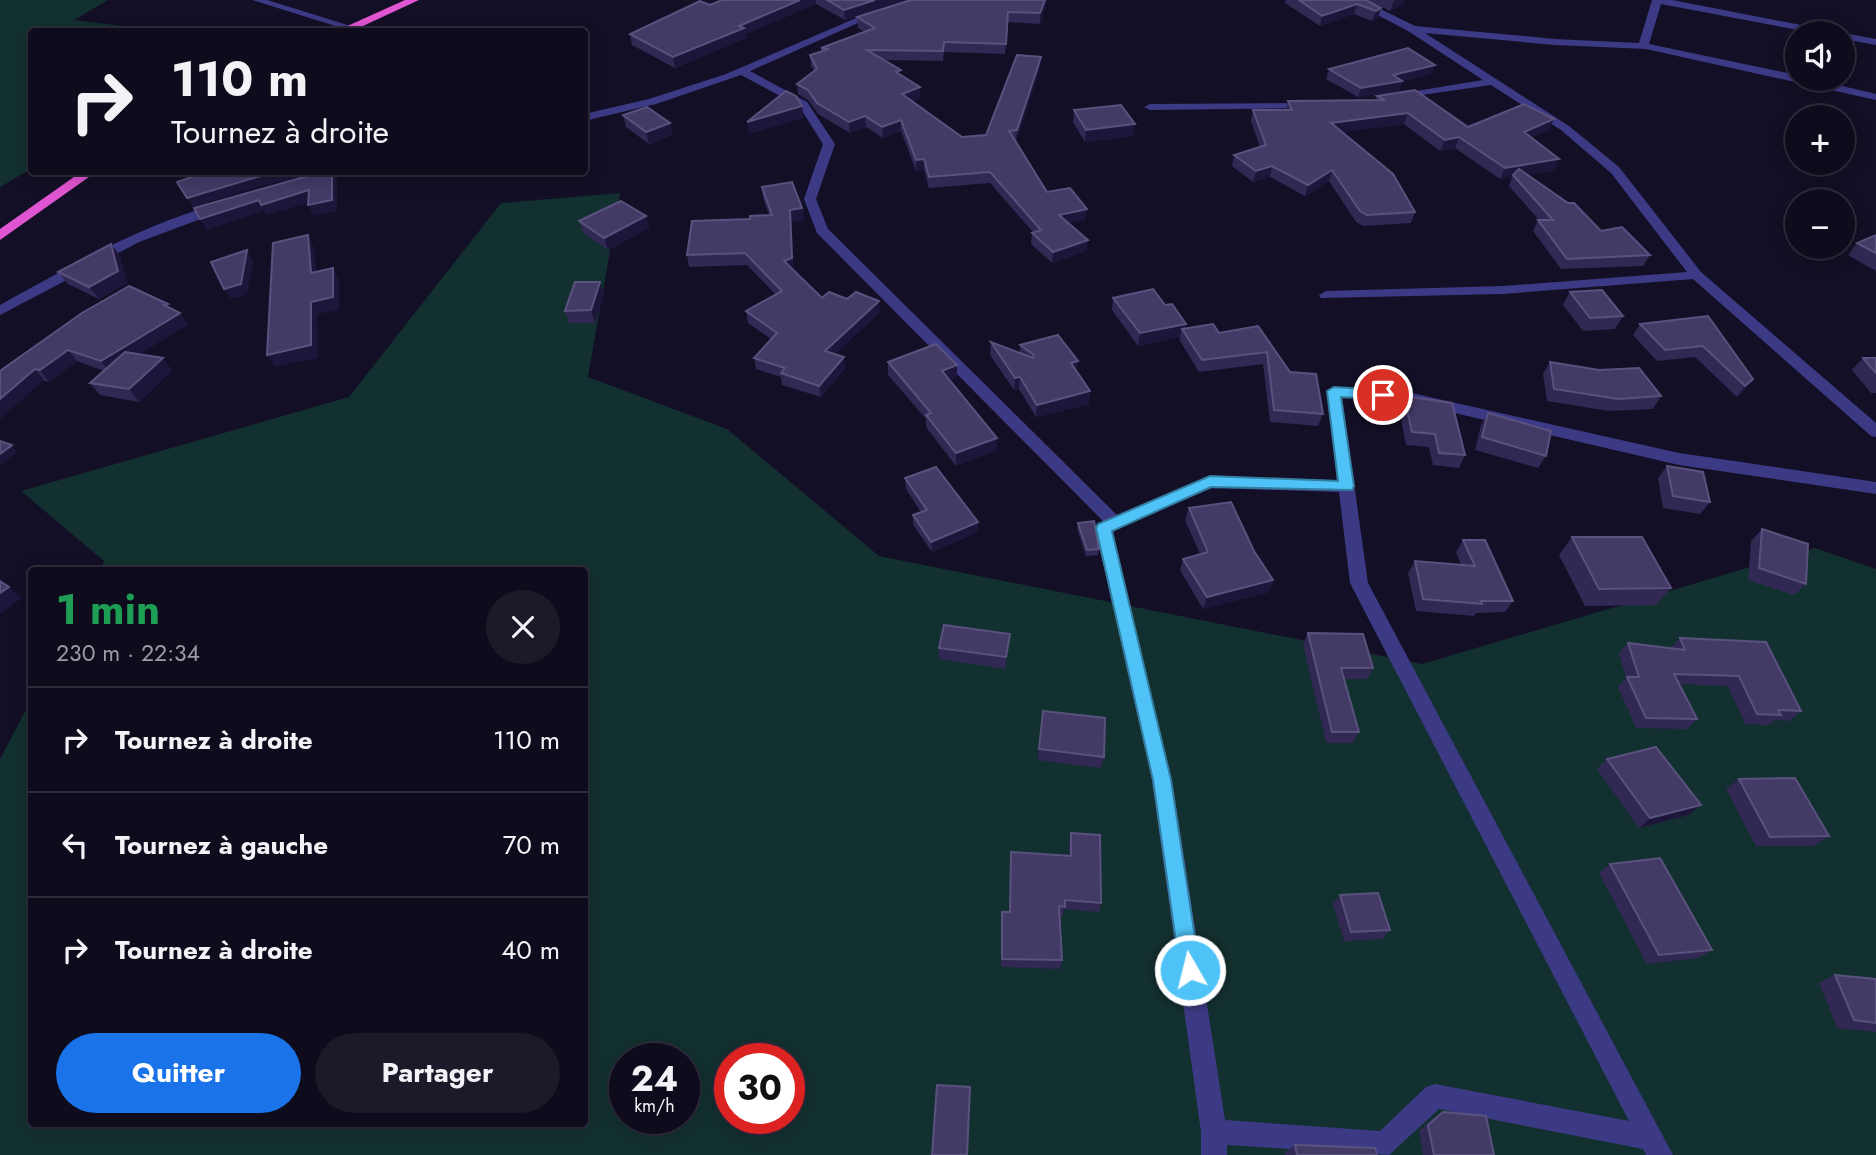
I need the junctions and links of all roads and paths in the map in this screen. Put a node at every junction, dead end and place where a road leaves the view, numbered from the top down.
1 (257, 0) edge
2 (414, 0) edge
3 (1354, 0) edge
4 (1657, 0) edge
5 (895, 7) edge
6 (1785, 25) edge
7 (341, 28) edge
8 (346, 28) edge
9 (1412, 29) junction
10 (1855, 38) edge
11 (1876, 42) edge
12 (1643, 46) junction
13 (742, 71) junction
14 (1785, 75) edge
15 (1495, 81) junction
16 (1852, 91) edge
17 (1876, 97) edge
18 (1386, 99) edge
19 (1321, 105) edge
20 (1150, 107) dead end
21 (588, 117) edge
22 (85, 175) edge
23 (336, 175) edge
24 (291, 185) edge
25 (239, 201) edge
26 (0, 236) edge
27 (1696, 275) junction
28 (1326, 295) dead end
29 (0, 312) edge
30 (1876, 432) edge
31 (1346, 486) junction
32 (1876, 488) edge
33 (1115, 523) junction
34 (1214, 1144) edge
35 (1655, 1147) edge

1 - 7 street
2 - 8 highway
3 - 9 street
4 - 6 street
4 - 12 street
5 - 13 street
9 - 12 street
9 - 15 street
10 - 11 street
12 - 14 street
13 - 21 street
13 - 33 street
15 - 18 street
15 - 27 street
16 - 17 street
19 - 20 street
22 - 26 highway
23 - 24 street
25 - 29 street
27 - 28 street
27 - 30 street
31 - 32 street
31 - 33 street
31 - 35 street
33 - 34 street
34 - 35 street

